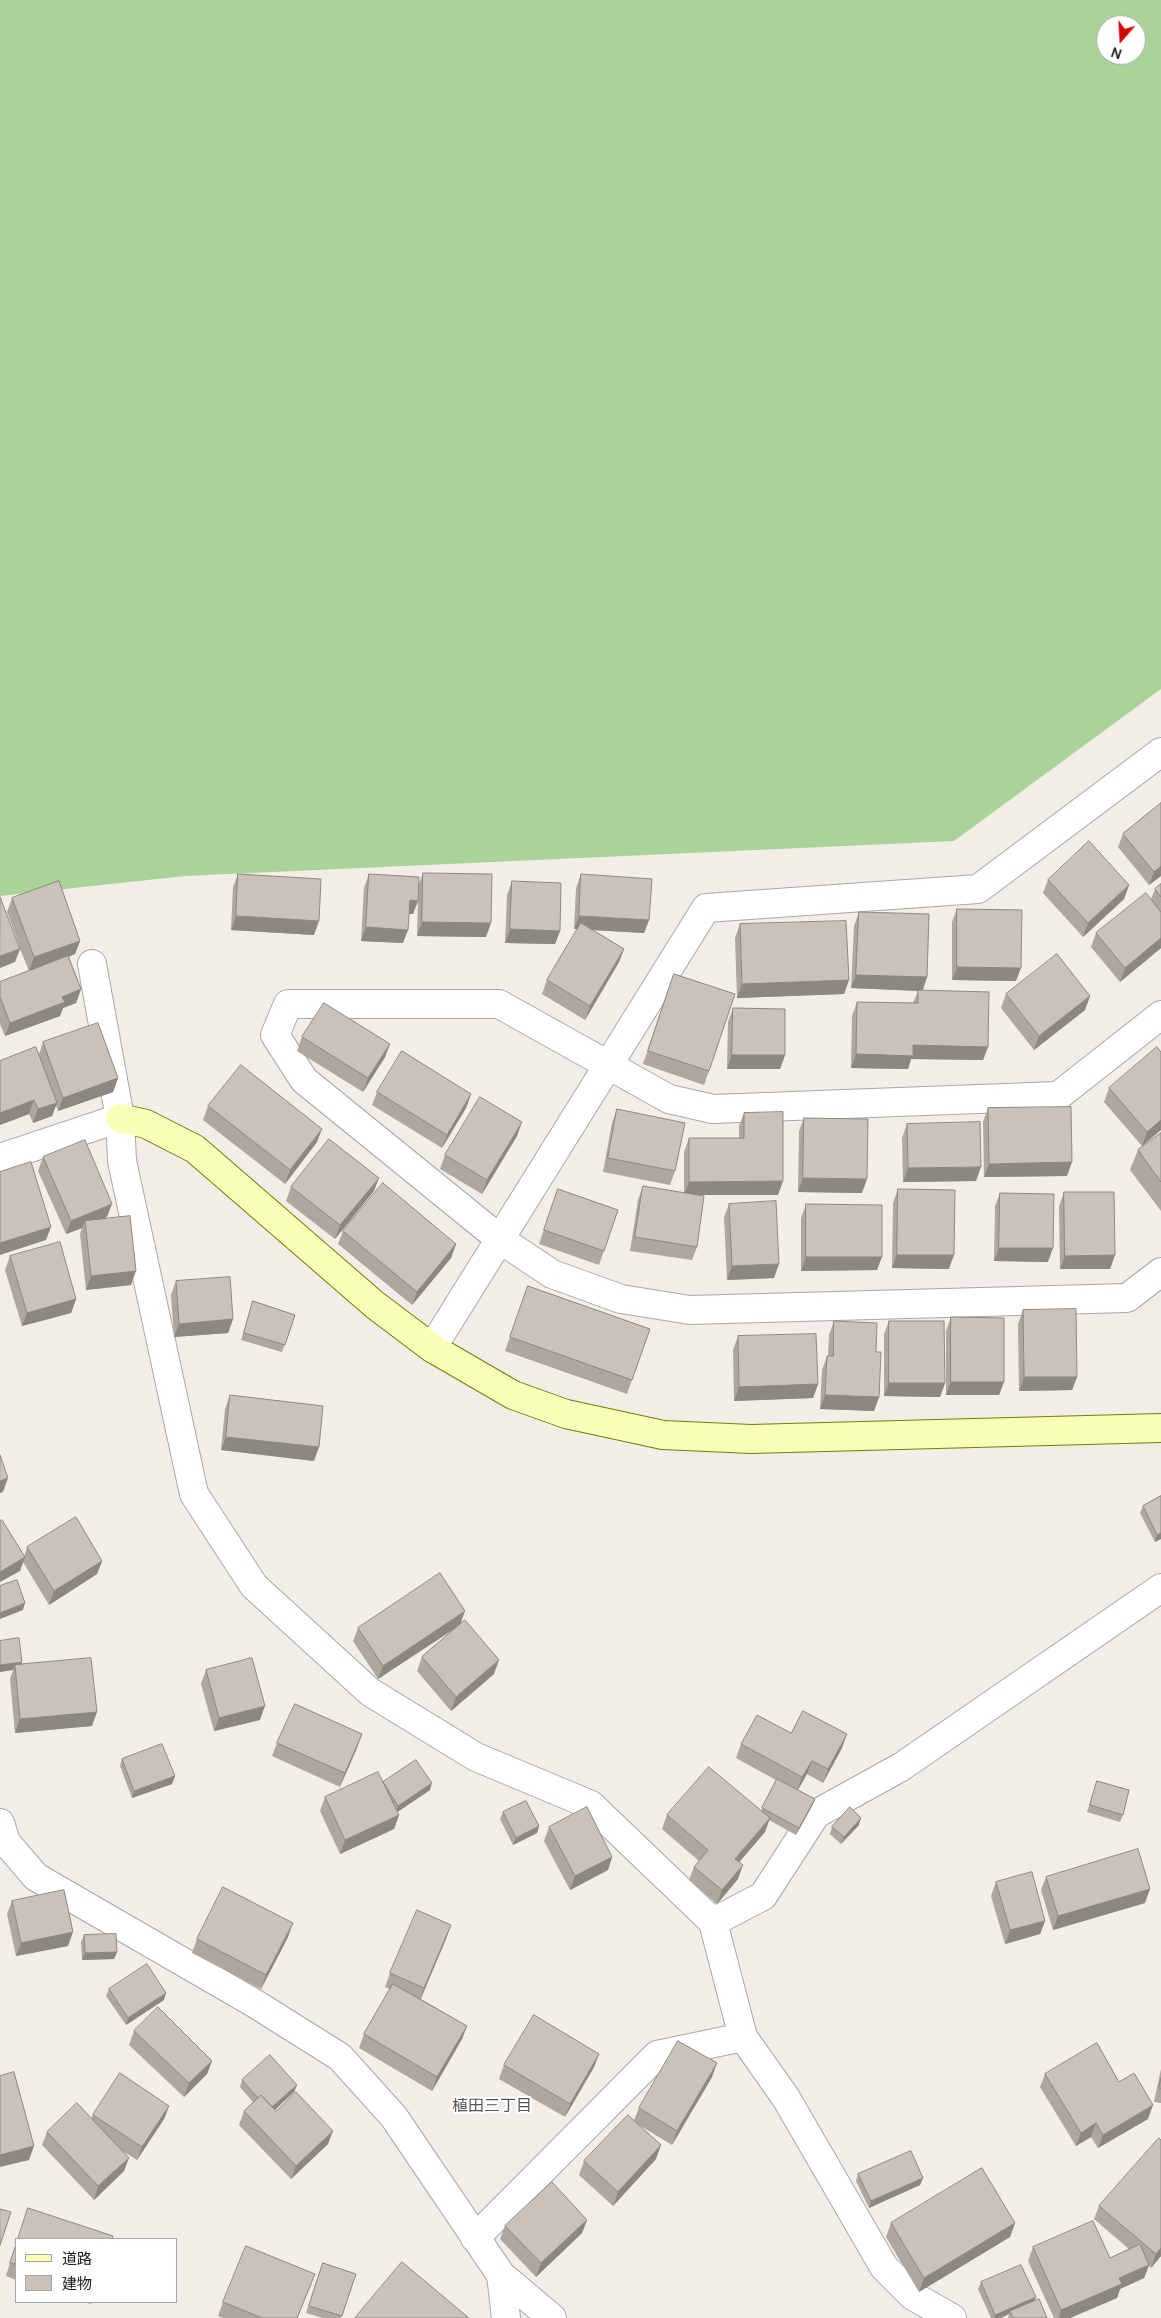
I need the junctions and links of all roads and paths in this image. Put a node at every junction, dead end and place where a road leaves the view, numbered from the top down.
1 (1161, 752) edge
2 (92, 964) dead end
3 (1161, 1015) edge
4 (608, 1066) junction
5 (120, 1118) junction
6 (0, 1158) edge
7 (500, 1240) junction
8 (1161, 1272) edge
9 (432, 1348) junction
10 (1161, 1428) edge
11 (1161, 1588) edge
12 (0, 1822) edge
13 (713, 1922) junction
14 (743, 2037) junction
15 (475, 2238) junction
16 (501, 2276) junction
17 (506, 2318) edge
18 (552, 2318) edge
19 (952, 2318) edge

1 - 4 street
2 - 5 street
3 - 4 street
4 - 7 street
4 - 7 street
5 - 6 street
5 - 9 street
5 - 13 street
7 - 8 street
7 - 9 street
9 - 10 street
11 - 13 street
12 - 15 street
13 - 14 street
14 - 15 street
14 - 19 street
15 - 16 street
16 - 17 street
16 - 18 street

